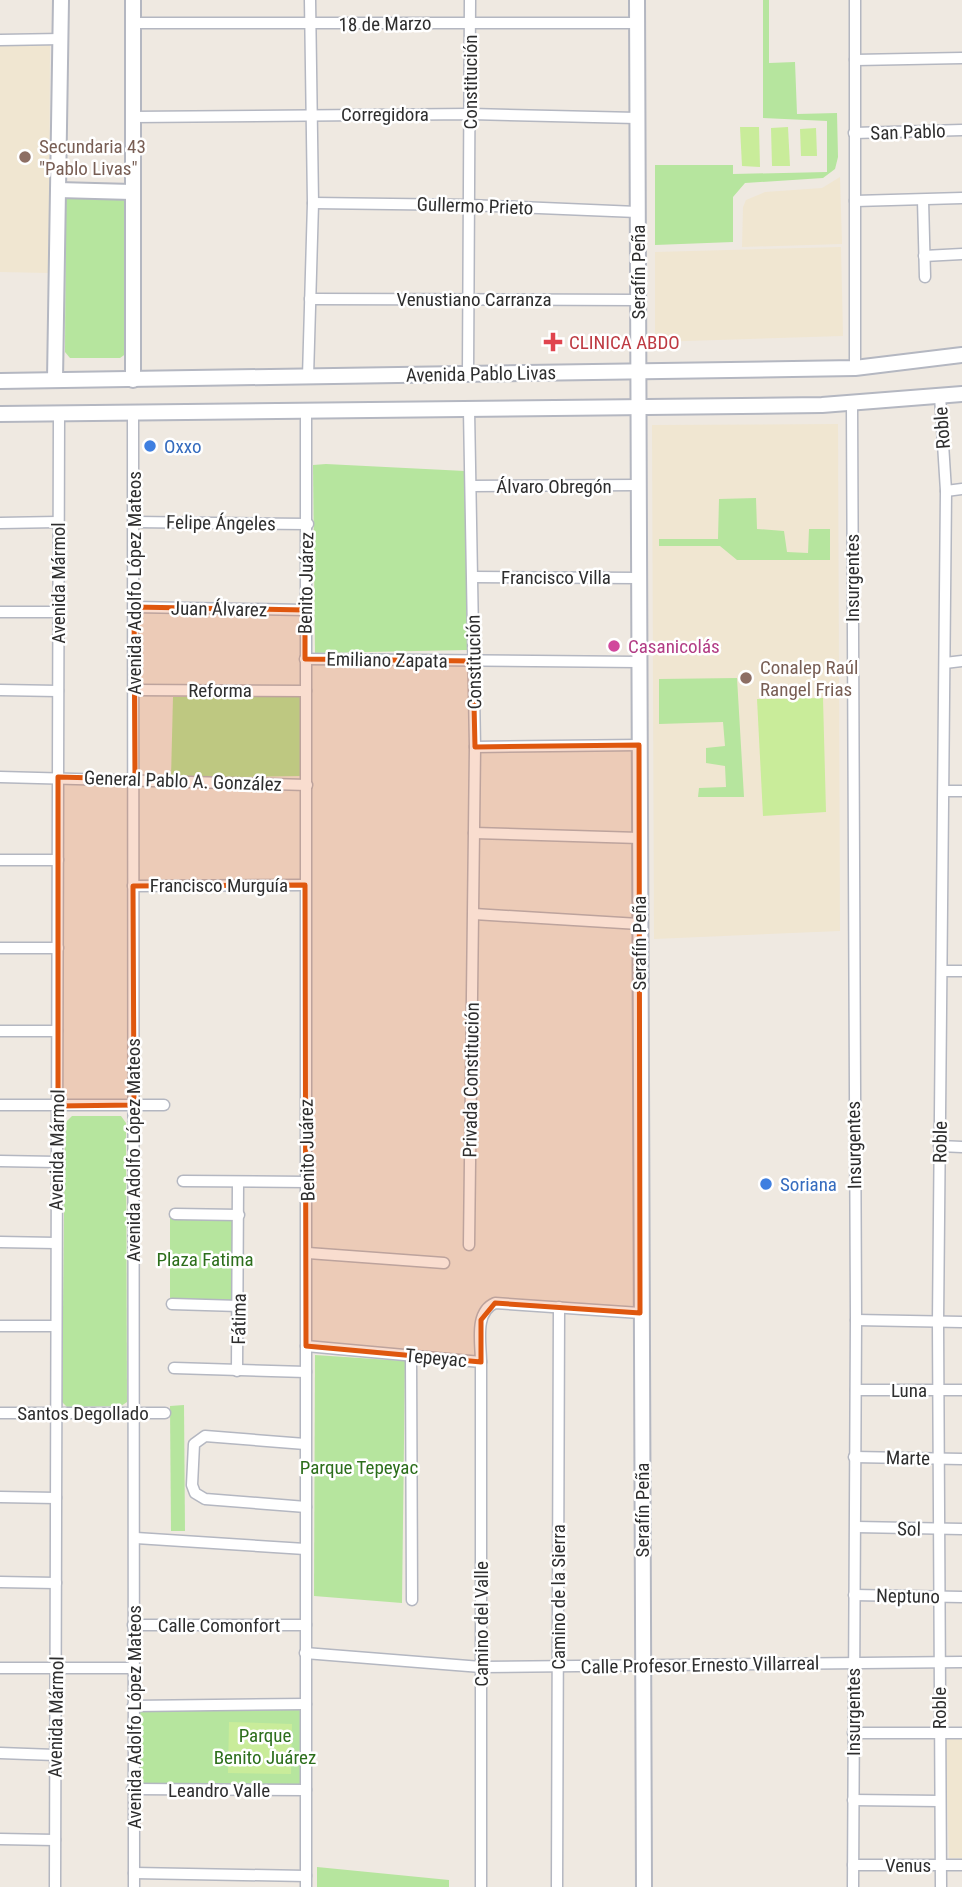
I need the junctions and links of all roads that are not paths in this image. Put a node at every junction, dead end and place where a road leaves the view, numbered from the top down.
1 (61, 0) edge
2 (133, 0) edge
3 (310, 0) edge
4 (470, 0) edge
5 (637, 0) edge
6 (855, 0) edge
7 (133, 23) junction
8 (470, 23) junction
9 (638, 23) junction
10 (309, 25) junction
11 (62, 39) junction
12 (0, 40) edge
13 (962, 58) edge
14 (855, 60) junction
15 (471, 114) junction
16 (309, 115) junction
17 (132, 117) junction
18 (637, 118) junction
19 (962, 130) edge
20 (854, 133) junction
21 (58, 190) junction
22 (132, 192) junction
23 (962, 198) edge
24 (923, 200) junction
25 (856, 201) junction
26 (313, 203) junction
27 (470, 205) junction
28 (637, 212) junction
29 (962, 254) edge
30 (924, 256) junction
31 (925, 277) dead end
32 (469, 298) junction
33 (310, 299) junction
34 (638, 300) junction
35 (962, 355) edge
36 (855, 368) junction
37 (637, 372) junction
38 (468, 373) junction
39 (308, 377) junction
40 (55, 380) junction
41 (132, 380) junction
42 (0, 381) edge
43 (962, 394) edge
44 (940, 396) junction
45 (852, 404) junction
46 (637, 407) junction
47 (469, 410) junction
48 (306, 413) junction
49 (0, 414) edge
50 (59, 414) junction
51 (134, 414) junction
52 (637, 485) junction
53 (471, 486) junction
54 (962, 489) edge
55 (946, 491) junction
56 (58, 522) junction
57 (135, 522) junction
58 (0, 523) edge
59 (307, 524) junction
60 (473, 577) junction
61 (638, 578) junction
62 (134, 607) junction
63 (305, 610) junction
64 (0, 612) edge
65 (56, 612) junction
66 (305, 659) junction
67 (962, 660) edge
68 (473, 661) junction
69 (638, 662) junction
70 (944, 663) junction
71 (0, 690) edge
72 (134, 690) junction
73 (58, 691) junction
74 (306, 691) junction
75 (639, 745) junction
76 (475, 747) junction
77 (0, 777) edge
78 (58, 778) junction
79 (135, 779) junction
80 (307, 785) junction
81 (944, 791) junction
82 (962, 791) edge
83 (474, 834) junction
84 (639, 838) junction
85 (0, 860) edge
86 (58, 860) junction
87 (305, 885) junction
88 (133, 886) junction
89 (474, 914) junction
90 (639, 924) junction
91 (0, 948) edge
92 (58, 948) junction
93 (943, 971) junction
94 (962, 971) edge
95 (0, 1031) edge
96 (57, 1031) junction
97 (0, 1105) edge
98 (134, 1105) junction
99 (164, 1105) dead end
100 (58, 1106) junction
101 (939, 1146) junction
102 (962, 1147) edge
103 (0, 1161) edge
104 (57, 1162) junction
105 (183, 1181) dead end
106 (238, 1182) junction
107 (307, 1182) junction
108 (175, 1214) dead end
109 (239, 1215) junction
110 (0, 1242) edge
111 (56, 1243) junction
112 (469, 1245) dead end
113 (308, 1254) junction
114 (444, 1263) dead end
115 (172, 1304) dead end
116 (239, 1306) junction
117 (559, 1307) junction
118 (640, 1313) junction
119 (856, 1320) junction
120 (938, 1322) junction
121 (962, 1322) edge
122 (0, 1326) edge
123 (55, 1326) junction
124 (306, 1346) junction
125 (411, 1356) junction
126 (481, 1362) junction
127 (174, 1368) dead end
128 (237, 1371) junction
129 (306, 1372) junction
130 (856, 1390) junction
131 (938, 1390) junction
132 (962, 1390) edge
133 (0, 1413) edge
134 (134, 1413) junction
135 (165, 1413) dead end
136 (56, 1414) junction
137 (305, 1444) junction
138 (854, 1457) junction
139 (940, 1459) junction
140 (962, 1459) edge
141 (0, 1497) edge
142 (56, 1498) junction
143 (306, 1507) junction
144 (856, 1527) junction
145 (941, 1529) junction
146 (962, 1529) edge
147 (135, 1538) junction
148 (305, 1549) junction
149 (0, 1582) edge
150 (55, 1583) junction
151 (854, 1595) junction
152 (941, 1597) junction
153 (962, 1597) edge
154 (412, 1600) dead end
155 (133, 1625) junction
156 (306, 1625) junction
157 (305, 1653) junction
158 (853, 1662) junction
159 (939, 1662) junction
160 (962, 1662) edge
161 (642, 1665) junction
162 (57, 1667) junction
163 (481, 1667) junction
164 (557, 1667) junction
165 (0, 1668) edge
166 (132, 1668) junction
167 (306, 1704) junction
168 (133, 1706) junction
169 (853, 1733) junction
170 (939, 1733) junction
171 (962, 1733) edge
172 (0, 1753) edge
173 (55, 1755) junction
174 (132, 1789) junction
175 (306, 1790) junction
176 (853, 1800) junction
177 (939, 1801) junction
178 (0, 1839) edge
179 (55, 1840) junction
180 (853, 1865) junction
181 (941, 1865) junction
182 (962, 1865) edge
183 (134, 1872) junction
184 (306, 1876) junction
185 (55, 1887) edge
186 (134, 1887) edge
187 (306, 1887) edge
188 (481, 1887) edge
189 (557, 1887) edge
190 (644, 1887) edge
191 (853, 1887) edge
192 (941, 1887) edge

1 - 11 main road
2 - 7 main road
3 - 10 street
4 - 8 street, Constitución
5 - 9 main road, Serafín Peña
6 - 14 street
7 - 10 street, 18 de Marzo
7 - 17 main road
8 - 9 street, 18 de Marzo
8 - 10 street, 18 de Marzo
8 - 15 street, Constitución
9 - 18 main road, Serafín Peña
10 - 16 street
11 - 12 street
11 - 21 main road
13 - 14 street
14 - 20 street
15 - 16 street, Corregidora
15 - 18 street, Corregidora
15 - 27 street, Constitución
16 - 17 street, Corregidora
16 - 26 street
17 - 22 main road
18 - 28 main road, Serafín Peña
19 - 20 street, San Pablo
20 - 25 street
21 - 22 main road
21 - 40 main road
22 - 41 main road
23 - 24 street
24 - 25 street
24 - 30 street
25 - 36 street
26 - 27 street, Gullermo Prieto
26 - 33 street
27 - 28 street, Gullermo Prieto
27 - 32 street, Constitución
28 - 34 main road, Serafín Peña
29 - 30 street
30 - 31 street
32 - 33 street, Venustiano Carranza
32 - 34 street, Venustiano Carranza
32 - 38 street, Constitución
33 - 39 street
34 - 37 main road, Serafín Peña
35 - 36 main road, Avenida Pablo Livas
36 - 37 main road, Avenida Pablo Livas
37 - 38 main road, Avenida Pablo Livas
37 - 46 main road, Serafín Peña
38 - 39 main road, Avenida Pablo Livas
39 - 41 main road, Avenida Pablo Livas
40 - 41 main road, Avenida Pablo Livas
40 - 42 main road, Avenida Pablo Livas
43 - 44 main road, Avenida Pablo Livas
44 - 45 main road, Avenida Pablo Livas
44 - 55 street, Roble
45 - 46 main road, Avenida Pablo Livas
45 - 119 street, Insurgentes
46 - 47 main road, Avenida Pablo Livas
46 - 52 main road, Serafín Peña
47 - 48 main road, Avenida Pablo Livas
47 - 53 street, Constitución
48 - 51 main road, Avenida Pablo Livas
48 - 59 street, Benito Juárez
49 - 50 main road, Avenida Pablo Livas
50 - 51 main road, Avenida Pablo Livas
50 - 56 street, Avenida Mármol
51 - 57 street, Avenida Adolfo López Mateos
52 - 53 street, Álvaro Obregón
52 - 61 main road, Serafín Peña
53 - 60 street, Constitución
54 - 55 street
55 - 70 street, Roble
56 - 58 street
56 - 65 street, Avenida Mármol
57 - 59 street, Felipe Ángeles
57 - 62 street, Avenida Adolfo López Mateos
59 - 63 street, Benito Juárez
60 - 61 street, Francisco Villa
60 - 68 street, Constitución
61 - 69 main road, Serafín Peña
62 - 63 street, Juan Álvarez
62 - 72 street, Avenida Adolfo López Mateos
63 - 66 street, Benito Juárez
64 - 65 street
65 - 73 street, Avenida Mármol
66 - 68 street, Emiliano Zapata
66 - 74 street, Benito Juárez
67 - 70 street
68 - 69 street, Emiliano Zapata
68 - 76 street, Constitución
69 - 75 main road, Serafín Peña
70 - 81 street, Roble
71 - 73 street
72 - 74 street, Reforma
72 - 79 street, Avenida Adolfo López Mateos
73 - 78 street, Avenida Mármol
74 - 80 street, Benito Juárez
75 - 76 street
75 - 84 main road, Serafín Peña
76 - 83 street, Constitución
77 - 78 street, General Pablo A. González
78 - 79 street, General Pablo A. González
78 - 86 street, Avenida Mármol
79 - 80 street, General Pablo A. González
79 - 88 street, Avenida Adolfo López Mateos
80 - 87 street, Benito Juárez
81 - 82 street
81 - 93 street, Roble
83 - 84 street
83 - 89 street, Constitución
84 - 90 main road, Serafín Peña
85 - 86 street
86 - 92 street, Avenida Mármol
87 - 88 street, Francisco Murguía
87 - 107 street, Benito Juárez
88 - 98 street, Avenida Adolfo López Mateos
89 - 90 street
89 - 112 street, Privada Constitución
90 - 118 main road, Serafín Peña
91 - 92 street
92 - 96 street, Avenida Mármol
93 - 94 street
93 - 101 street, Roble
95 - 96 street
96 - 100 street, Avenida Mármol
97 - 100 street
98 - 99 street
98 - 100 street
98 - 134 street, Avenida Adolfo López Mateos
100 - 104 street, Avenida Mármol
101 - 102 street
101 - 120 street, Roble
103 - 104 street
104 - 111 street, Avenida Mármol
105 - 106 street
106 - 107 street
106 - 109 street, Fátima
107 - 113 street, Benito Juárez
108 - 109 street
109 - 116 street, Fátima
110 - 111 street
111 - 123 street, Avenida Mármol
113 - 114 street
113 - 124 street, Benito Juárez
115 - 116 street
116 - 128 street, Fátima
117 - 118 street, Tepeyac
117 - 126 street, Tepeyac
117 - 164 street, Camino de la Sierra
118 - 161 main road, Serafín Peña
119 - 120 street
119 - 130 street, Insurgentes
120 - 121 street
120 - 131 street, Roble
122 - 123 street
123 - 136 street, Avenida Mármol
124 - 125 street, Tepeyac
124 - 129 street, Benito Juárez
125 - 126 street, Tepeyac
125 - 154 street
126 - 163 street, Camino del Valle
127 - 128 street
128 - 129 street
129 - 137 street, Benito Juárez
130 - 131 street, Luna
130 - 138 street, Insurgentes
131 - 132 street, Luna
131 - 139 street, Roble
133 - 136 street, Santos Degollado
134 - 135 street, Santos Degollado
134 - 136 street, Santos Degollado
134 - 147 street, Avenida Adolfo López Mateos
136 - 142 street, Avenida Mármol
137 - 143 street, Benito Juárez
137 - 143 street
138 - 139 street, Marte
138 - 144 street, Insurgentes
139 - 140 street, Marte
139 - 145 street, Roble
141 - 142 street
142 - 150 street, Avenida Mármol
143 - 148 street, Benito Juárez
144 - 145 street, Sol
144 - 151 street, Insurgentes
145 - 146 street, Sol
145 - 152 street, Roble
147 - 148 street
147 - 155 street, Avenida Adolfo López Mateos
148 - 156 street, Benito Juárez
149 - 150 street
150 - 162 street, Avenida Mármol
151 - 152 street, Neptuno
151 - 158 street, Insurgentes
152 - 153 street, Neptuno
152 - 159 street, Roble
155 - 156 street, Calle Comonfort
155 - 166 street, Avenida Adolfo López Mateos
156 - 157 street, Benito Juárez
157 - 163 street, Calle Profesor Ernesto Villarreal
157 - 167 street, Benito Juárez
158 - 159 street, Calle Profesor Ernesto Villarreal
158 - 161 street, Calle Profesor Ernesto Villarreal
158 - 169 street, Insurgentes
159 - 160 street, Calle Profesor Ernesto Villarreal
159 - 170 street, Roble
161 - 164 street, Calle Profesor Ernesto Villarreal
161 - 190 main road, Serafín Peña
162 - 165 street
162 - 166 street
162 - 173 street, Avenida Mármol
163 - 164 street, Calle Profesor Ernesto Villarreal
163 - 188 street, Camino del Valle
164 - 189 street, Camino de la Sierra
166 - 168 street, Avenida Adolfo López Mateos
167 - 168 street
167 - 175 street, Benito Juárez
168 - 174 street, Avenida Adolfo López Mateos
169 - 170 street
169 - 176 street, Insurgentes
170 - 171 street
170 - 177 street, Roble
172 - 173 street
173 - 179 street, Avenida Mármol
174 - 175 street, Leandro Valle
174 - 183 street, Avenida Adolfo López Mateos
175 - 184 street, Benito Juárez
176 - 177 street
176 - 180 street, Insurgentes
177 - 181 street, Roble
178 - 179 street
179 - 185 street, Avenida Mármol
180 - 181 street, Venus
180 - 191 street, Insurgentes
181 - 182 street, Venus
181 - 192 street, Roble
183 - 184 street
183 - 186 street, Avenida Adolfo López Mateos
184 - 187 street, Benito Juárez

